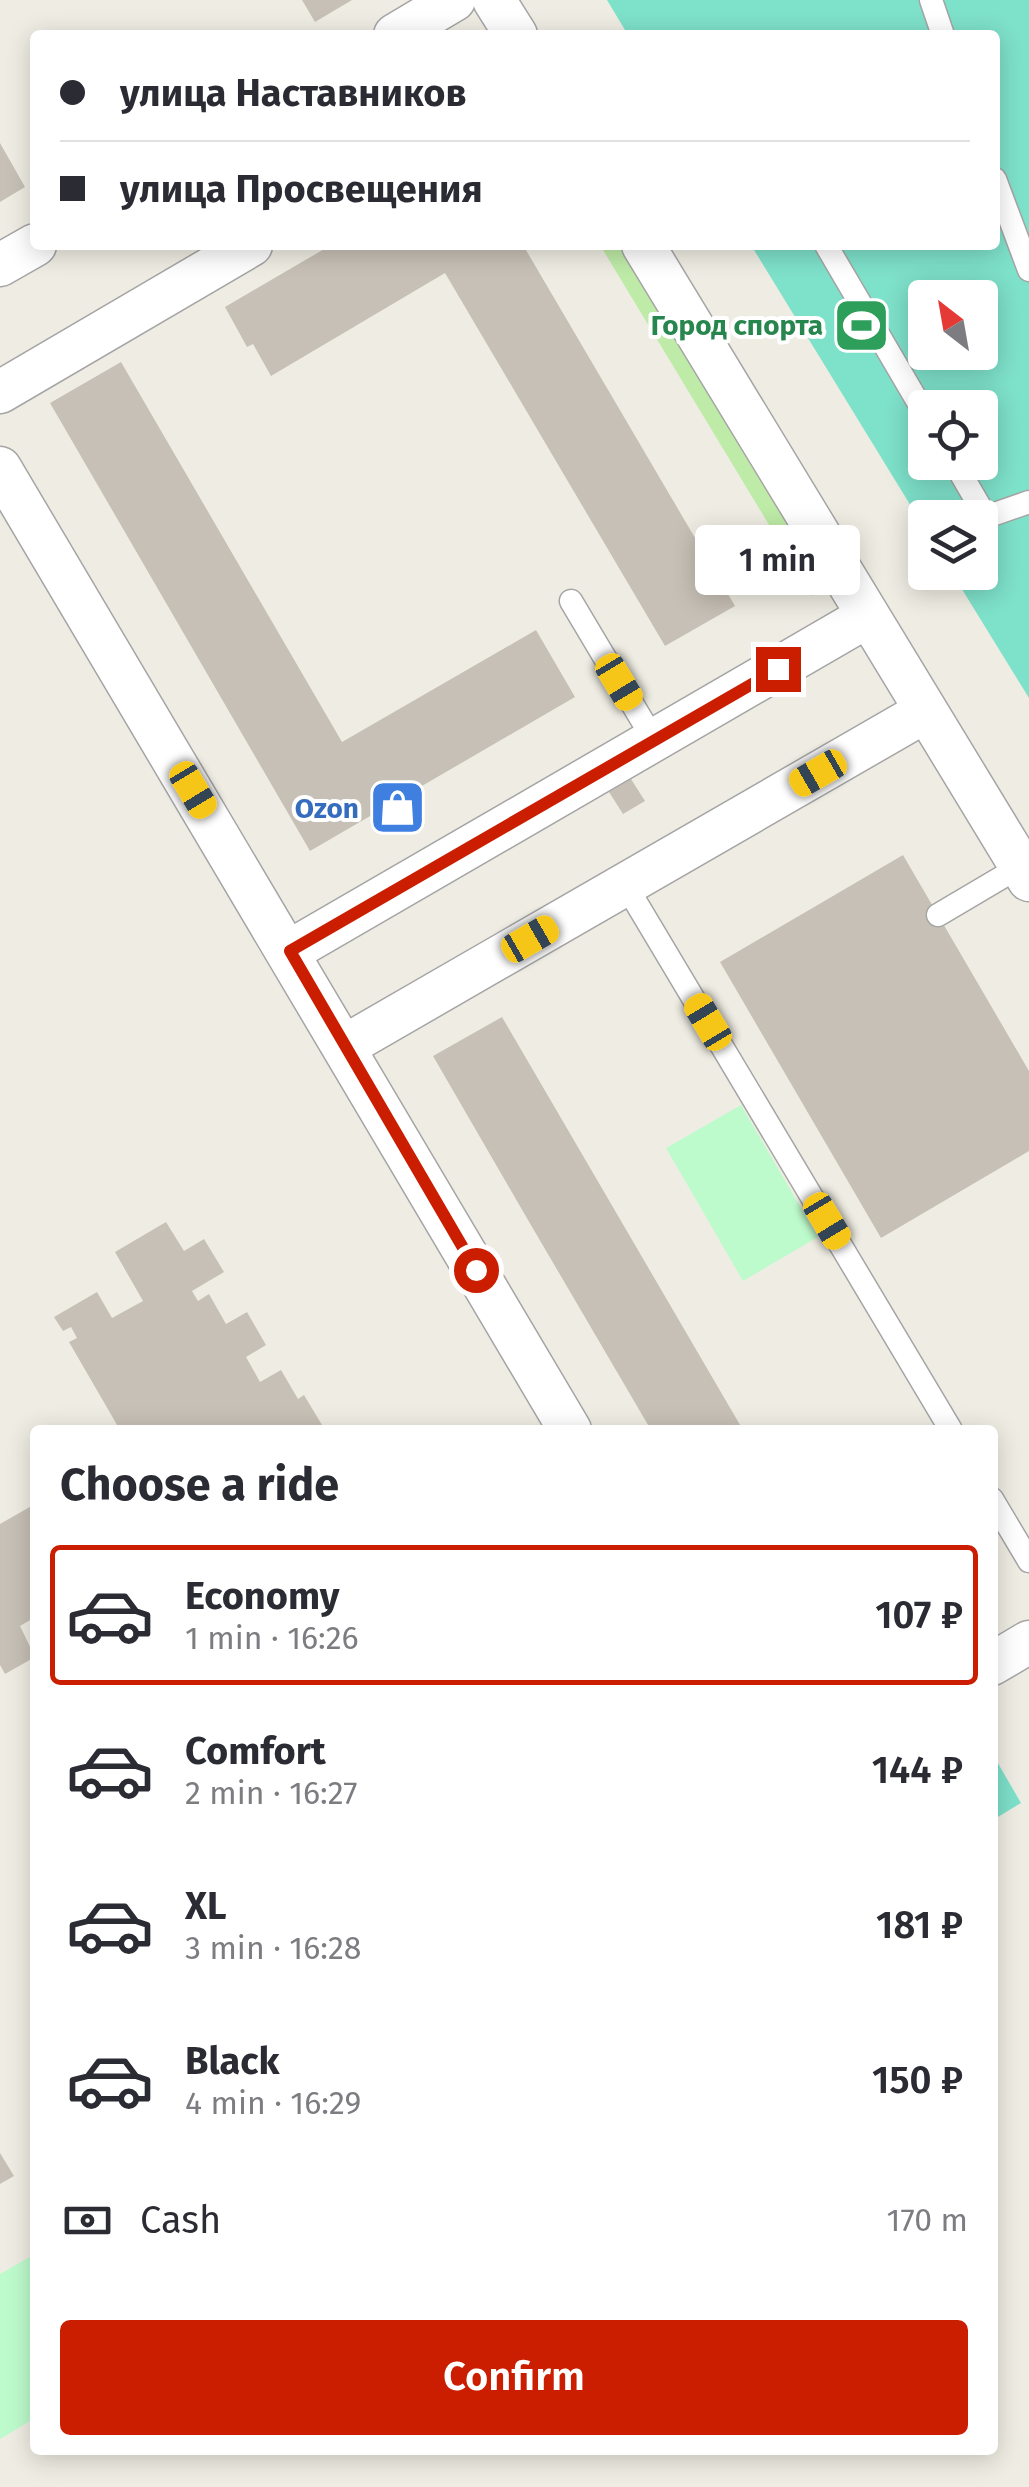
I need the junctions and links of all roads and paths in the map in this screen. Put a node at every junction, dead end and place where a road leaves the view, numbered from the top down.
1 (454, 0) edge
2 (494, 0) edge
3 (931, 0) edge
4 (403, 30) edge
5 (513, 30) edge
6 (942, 30) edge
7 (1000, 192) edge
8 (30, 247) edge
9 (242, 250) edge
10 (646, 250) edge
11 (829, 250) edge
12 (0, 265) edge
13 (1029, 270) edge
14 (911, 390) edge
15 (0, 392) edge
16 (0, 468) edge
17 (964, 480) edge
18 (1029, 502) edge
19 (570, 601) dead end
20 (868, 616) junction
21 (926, 711) junction
22 (655, 742) junction
23 (1025, 873) edge
24 (625, 884) junction
25 (938, 916) dead end
26 (290, 951) junction
27 (345, 1046) junction
28 (567, 1425) edge
29 (948, 1425) edge
30 (998, 1510) edge
31 (1029, 1561) edge
32 (1029, 1642) edge
33 (998, 1660) edge

1 - 4 street
2 - 5 street
3 - 6 lane
7 - 13 lane
8 - 12 street
9 - 15 street
10 - 20 street
11 - 14 lane
16 - 26 street
17 - 18 lane
19 - 22 lane
20 - 21 street
20 - 22 street
21 - 23 street
21 - 24 street
22 - 26 street
23 - 25 lane
24 - 27 street
24 - 29 lane
26 - 27 street
27 - 28 street
30 - 31 lane
32 - 33 street

